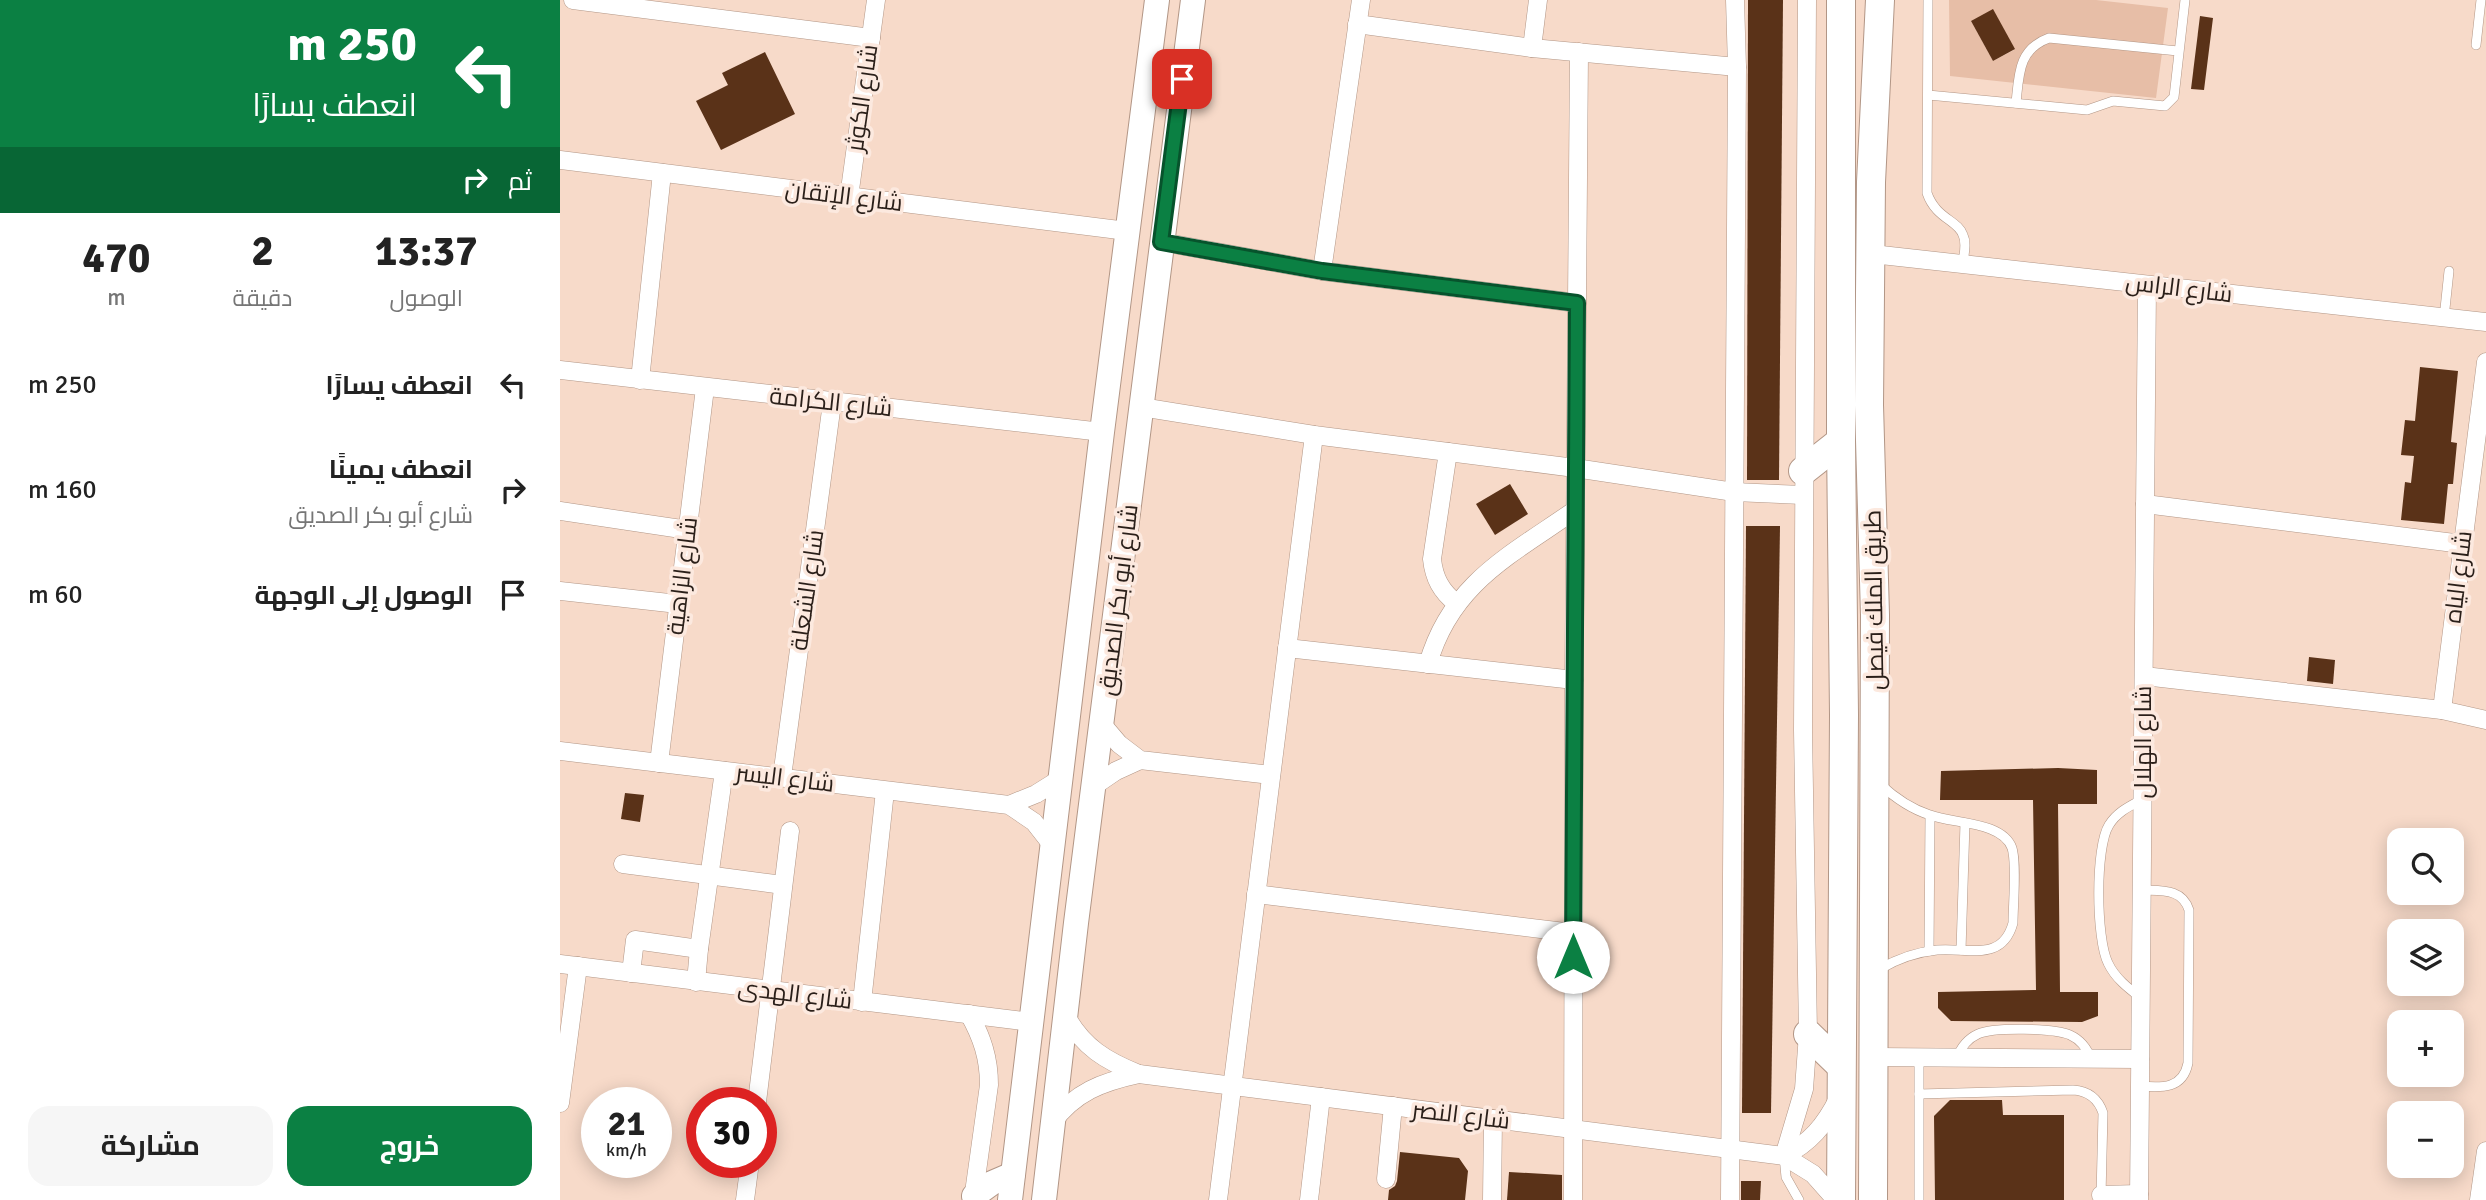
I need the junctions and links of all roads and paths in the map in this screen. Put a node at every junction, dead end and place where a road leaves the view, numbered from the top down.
1 (573, 0) edge
2 (876, 0) edge
3 (1157, 0) edge
4 (1167, 0) edge
5 (1193, 0) edge
6 (1361, 0) edge
7 (1538, 0) edge
8 (1735, 0) edge
9 (1807, 0) edge
10 (1843, 0) edge
11 (1880, 0) edge
12 (1928, 0) edge
13 (2185, 0) edge
14 (2481, 0) edge
15 (1357, 24) junction
16 (871, 38) junction
17 (2476, 45) dead end
18 (1532, 48) junction
19 (2178, 51) junction
20 (1579, 52) junction
21 (1737, 67) junction
22 (1928, 95) junction
23 (2015, 103) junction
24 (1179, 106) junction
25 (560, 160) edge
26 (662, 173) junction
27 (849, 197) junction
28 (1128, 231) junction
29 (1161, 242) junction
30 (1872, 254) junction
31 (1963, 263) junction
32 (1322, 271) junction
33 (2449, 271) dead end
34 (2147, 285) junction
35 (1577, 303) junction
36 (2444, 317) junction
37 (2486, 322) edge
38 (2486, 366) edge
39 (560, 370) edge
40 (640, 380) junction
41 (705, 388) junction
42 (832, 403) junction
43 (1141, 407) junction
44 (1102, 432) junction
45 (1314, 435) junction
46 (1841, 442) junction
47 (1448, 452) junction
48 (1576, 468) junction
49 (1803, 483) junction
50 (1734, 492) junction
51 (2145, 504) junction
52 (1575, 510) junction
53 (560, 511) edge
54 (688, 530) junction
55 (2462, 544) junction
56 (560, 591) edge
57 (1456, 603) junction
58 (678, 604) junction
59 (1287, 648) junction
60 (1429, 664) junction
61 (2144, 676) junction
62 (1574, 680) junction
63 (2442, 710) junction
64 (2486, 720) edge
65 (1102, 724) junction
66 (560, 751) edge
67 (1140, 760) junction
68 (659, 763) junction
69 (724, 771) junction
70 (1271, 775) junction
71 (782, 777) junction
72 (1060, 779) junction
73 (1876, 781) junction
74 (1094, 786) junction
75 (886, 791) junction
76 (2143, 799) junction
77 (1009, 805) junction
78 (1930, 816) junction
79 (1965, 823) junction
80 (790, 831) dead end
81 (1052, 845) junction
82 (623, 864) dead end
83 (710, 874) junction
84 (783, 885) junction
85 (2142, 890) junction
86 (1256, 894) junction
87 (1573, 933) junction
88 (699, 948) junction
89 (1961, 950) junction
90 (1928, 951) junction
91 (569, 965) edge
92 (1875, 972) junction
93 (631, 973) junction
94 (696, 982) junction
95 (771, 991) junction
96 (2141, 998) junction
97 (862, 1002) junction
98 (969, 1014) junction
99 (1066, 1016) junction
100 (1031, 1022) junction
101 (1808, 1034) junction
102 (1875, 1057) junction
103 (1919, 1057) junction
104 (1956, 1058) junction
105 (2091, 1059) junction
106 (2140, 1059) junction
107 (1139, 1074) junction
108 (1841, 1080) junction
109 (1231, 1086) junction
110 (2140, 1086) junction
111 (759, 1087) edge
112 (1919, 1094) junction
113 (1321, 1097) junction
114 (560, 1103) edge
115 (1393, 1106) junction
116 (1493, 1119) junction
117 (1052, 1123) junction
118 (1572, 1129) junction
119 (1731, 1149) junction
120 (2486, 1151) edge
121 (1784, 1156) junction
122 (1013, 1174) junction
123 (748, 1178) edge
124 (1386, 1179) dead end
125 (2101, 1197) edge
126 (2139, 1197) edge
127 (974, 1198) edge
128 (745, 1200) edge
129 (1010, 1200) edge
130 (1044, 1200) edge
131 (1218, 1200) edge
132 (1309, 1200) edge
133 (1492, 1200) edge
134 (1573, 1200) edge
135 (1730, 1200) edge
136 (1799, 1200) edge
137 (1839, 1200) edge
138 (1873, 1200) edge
139 (1919, 1200) edge
140 (2479, 1200) edge

1 - 16 street
2 - 16 street, شارع الكوثر
3 - 28 street, شارع أبو بكر الصديق
4 - 24 street
5 - 24 street, شارع أبو بكر الصديق
6 - 15 street
7 - 18 street
8 - 21 street
9 - 49 street
10 - 30 main road
10 - 46 main road, طريق الملك فيصل
11 - 30 main road, طريق الملك فيصل
12 - 22 lane
13 - 19 lane
14 - 17 lane
15 - 18 street
15 - 32 street
16 - 27 street, شارع الكوثر
18 - 20 street
19 - 23 lane
19 - 23 lane
20 - 21 street
20 - 35 street
21 - 50 street
22 - 23 lane
22 - 31 lane
24 - 29 street, شارع أبو بكر الصديق
25 - 26 street, شارع الإتقان
26 - 27 street, شارع الإتقان
26 - 40 street
27 - 28 street, شارع الإتقان
28 - 44 street, شارع أبو بكر الصديق
29 - 32 street
29 - 43 street, شارع أبو بكر الصديق
30 - 31 street, شارع الراس
30 - 73 main road, طريق الملك فيصل
31 - 34 street, شارع الراس
32 - 35 street
33 - 36 lane
34 - 36 street, شارع الراس
34 - 51 street, شارع الهلال
35 - 48 street
36 - 37 street, شارع الراس
38 - 55 street, شارع الياه
39 - 40 street, شارع الكرامة
40 - 41 street, شارع الكرامة
41 - 42 street, شارع الكرامة
41 - 54 street, شارع الزاهية
42 - 44 street, شارع الكرامة
42 - 71 street, شارع الشعلة
43 - 45 street
43 - 65 street, شارع أبو بكر الصديق
44 - 72 street, شارع أبو بكر الصديق
45 - 47 street
45 - 59 street
46 - 49 main road
46 - 108 main road, طريق الملك فيصل
47 - 48 street
47 - 57 street
48 - 50 street
48 - 52 street
49 - 50 street
49 - 101 street
50 - 119 street
51 - 55 street
51 - 61 street, شارع الهلال
52 - 57 street
52 - 62 street
53 - 54 street
54 - 58 street, شارع الزاهية
55 - 63 street, شارع الياه
56 - 58 street
57 - 60 street
58 - 68 street, شارع الزاهية
59 - 60 street
59 - 70 street
60 - 62 street
61 - 63 street
61 - 76 street, شارع الهلال
62 - 87 street
63 - 64 street
65 - 67 street
65 - 74 street, شارع أبو بكر الصديق
66 - 68 street, شارع اليسر
67 - 70 street
67 - 74 street
68 - 69 street, شارع اليسر
69 - 71 street, شارع اليسر
69 - 83 street
70 - 86 street
71 - 75 street, شارع اليسر
72 - 77 street
72 - 81 street, شارع أبو بكر الصديق
73 - 78 lane
73 - 92 main road, طريق الملك فيصل
74 - 99 street, شارع أبو بكر الصديق
75 - 77 street, شارع اليسر
75 - 97 street
76 - 85 street, شارع الهلال
76 - 96 lane
77 - 81 street
78 - 79 lane
78 - 90 lane
79 - 89 lane
79 - 89 lane
80 - 84 street
81 - 100 street, شارع أبو بكر الصديق
82 - 83 street
83 - 84 street
83 - 88 street
84 - 95 street
85 - 96 street, شارع الهلال
85 - 110 lane
86 - 87 street
86 - 109 street
87 - 118 street
88 - 93 street
88 - 94 street
89 - 90 lane
90 - 92 lane
91 - 93 street, شارع الهدى
91 - 114 street
92 - 102 main road, طريق الملك فيصل
93 - 94 street, شارع الهدى
94 - 95 street, شارع الهدى
95 - 97 street, شارع الهدى
95 - 111 street
96 - 106 street, شارع الهلال
97 - 98 street, شارع الهدى
98 - 100 street, شارع الهدى
98 - 127 street
99 - 107 street, شارع النصر
99 - 117 street, شارع أبو بكر الصديق
100 - 122 street, شارع أبو بكر الصديق
101 - 108 main road
101 - 121 street
102 - 103 street
102 - 138 main road, طريق الملك فيصل
103 - 104 street
103 - 112 lane
104 - 105 street
104 - 105 lane
105 - 106 street
106 - 110 street, شارع الهلال
107 - 109 street, شارع النصر
107 - 117 street, شارع النصر
108 - 121 street
108 - 137 main road, طريق الملك فيصل
109 - 113 street, شارع النصر
109 - 131 street
110 - 126 street, شارع الهلال
112 - 125 lane
112 - 139 lane
113 - 115 street, شارع النصر
113 - 132 street
115 - 116 street, شارع النصر
115 - 124 street
116 - 118 street, شارع النصر
116 - 133 street
117 - 130 street, شارع أبو بكر الصديق
118 - 119 street, شارع النصر
118 - 134 street
119 - 121 street, شارع النصر
119 - 135 street
120 - 140 street
121 - 136 lane
121 - 137 street, شارع النصر
122 - 127 street
122 - 129 street, شارع أبو بكر الصديق
123 - 128 street
125 - 126 street

